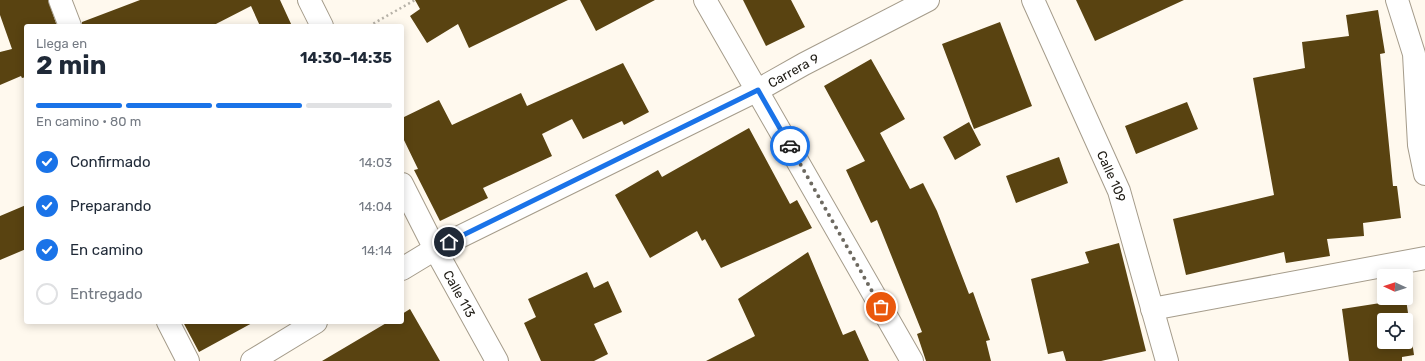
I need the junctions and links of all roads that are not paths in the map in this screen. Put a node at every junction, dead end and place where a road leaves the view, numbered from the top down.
1 (60, 0) edge
2 (309, 0) edge
3 (706, 0) edge
4 (928, 0) edge
5 (1033, 0) edge
6 (1397, 0) edge
7 (69, 24) edge
8 (321, 24) edge
9 (1420, 53) edge
10 (758, 90) junction
11 (1425, 174) edge
12 (404, 188) edge
13 (435, 249) junction
14 (1425, 258) edge
15 (404, 268) edge
16 (1152, 309) junction
17 (169, 324) edge
18 (313, 324) edge
19 (188, 361) edge
20 (252, 361) edge
21 (497, 361) edge
22 (912, 361) edge
23 (1166, 361) edge

1 - 7 street
2 - 8 street
3 - 10 street
4 - 10 street, Carrera 9
5 - 16 street, Calle 109
6 - 9 street
9 - 11 street
10 - 13 street, Carrera 9
10 - 22 street
12 - 13 street, Calle 113
13 - 15 street, Carrera 9
13 - 21 street, Calle 113
14 - 16 street
16 - 23 street, Calle 109
17 - 19 street
18 - 20 street

